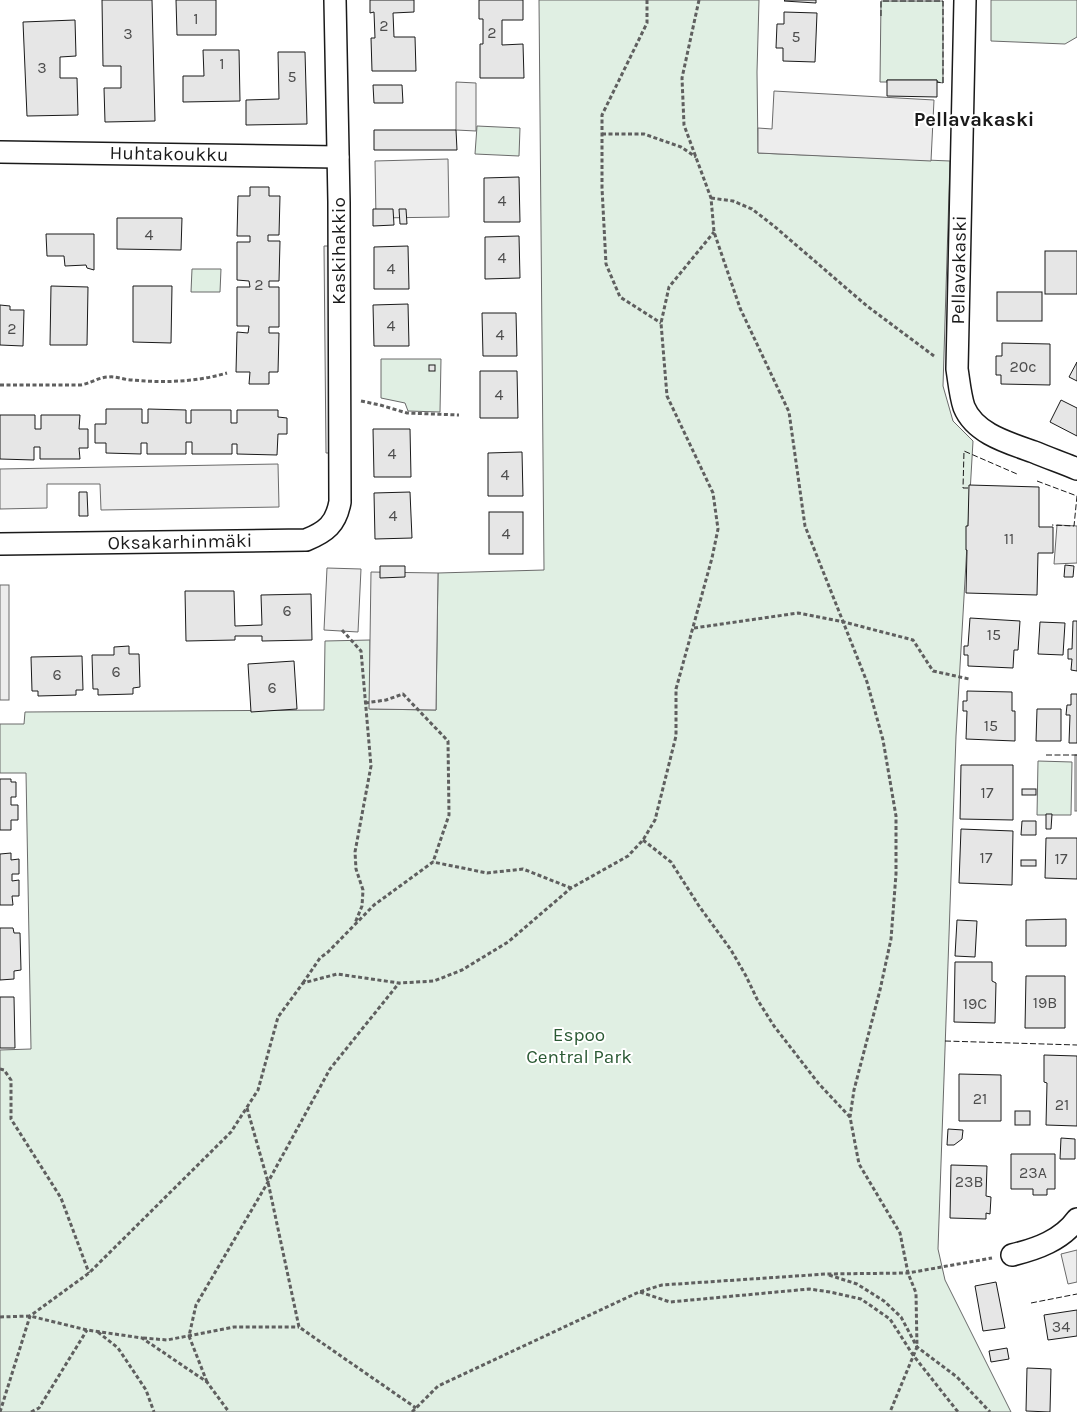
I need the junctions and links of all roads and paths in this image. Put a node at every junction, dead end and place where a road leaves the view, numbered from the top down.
1 (335, 0) edge
2 (647, 0) edge
3 (699, 0) edge
4 (965, 0) edge
5 (602, 134) junction
6 (0, 152) edge
7 (338, 157) junction
8 (696, 158) junction
9 (711, 198) junction
10 (714, 232) junction
11 (661, 324) junction
12 (934, 356) dead end
13 (227, 373) dead end
14 (0, 385) edge
15 (356, 400) dead end
16 (459, 415) dead end
17 (1077, 469) edge
18 (340, 502) joint
19 (0, 544) edge
20 (844, 622) junction
21 (694, 628) junction
22 (342, 630) dead end
23 (969, 679) dead end
24 (365, 703) junction
25 (643, 840) junction
26 (433, 862) junction
27 (571, 888) junction
28 (354, 926) junction
29 (303, 983) junction
30 (399, 983) junction
31 (0, 1069) edge
32 (247, 1108) junction
33 (850, 1117) junction
34 (268, 1182) junction
35 (1077, 1219) edge
36 (1012, 1254) joint
37 (89, 1273) junction
38 (908, 1273) junction
39 (826, 1274) junction
40 (639, 1292) junction
41 (30, 1316) junction
42 (0, 1317) edge
43 (299, 1327) junction
44 (87, 1330) junction
45 (97, 1332) junction
46 (189, 1336) junction
47 (142, 1338) junction
48 (917, 1347) junction
49 (913, 1355) junction
50 (207, 1382) junction
51 (416, 1408) junction
52 (0, 1412) edge
53 (31, 1412) edge
54 (154, 1412) edge
55 (229, 1412) edge
56 (412, 1412) edge
57 (890, 1412) edge
58 (958, 1412) edge
59 (990, 1412) edge

1 - 7 street, Kaskihakkio
2 - 5 path
3 - 8 path
4 - 17 street, Pellavakaski
5 - 8 path
5 - 11 path
6 - 7 street, Huhtakoukku
7 - 18 street, Kaskihakkio
8 - 9 path
9 - 10 path
9 - 12 path
10 - 11 path
10 - 20 path
11 - 21 path
13 - 14 path
15 - 16 path
18 - 19 street, Oksakarhinmäki
20 - 21 path
20 - 23 path
20 - 33 path
21 - 25 path
22 - 24 path
24 - 26 path
24 - 28 path
25 - 27 path
25 - 33 path
26 - 27 path
26 - 28 path
27 - 30 path
28 - 29 path
29 - 30 path
29 - 32 path
30 - 34 path
31 - 37 path
32 - 34 path
32 - 37 path
33 - 38 path
34 - 43 path
34 - 46 path
35 - 36 street
36 - 38 path
37 - 41 path
38 - 39 path
38 - 48 path
39 - 40 path
39 - 48 path
40 - 49 path
40 - 51 path
41 - 42 path
41 - 44 path
41 - 52 path
43 - 46 path
43 - 51 path
44 - 45 path
44 - 53 path
45 - 47 path
45 - 54 path
46 - 47 path
46 - 50 path
47 - 50 path
48 - 49 path
48 - 59 path
49 - 57 path
49 - 58 path
50 - 55 path
51 - 56 path

